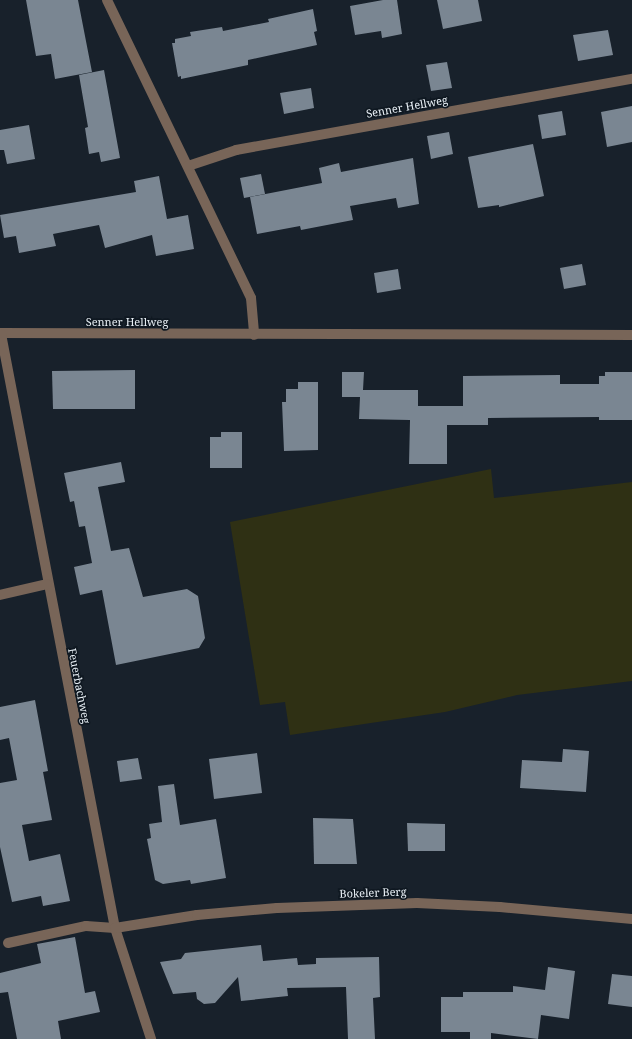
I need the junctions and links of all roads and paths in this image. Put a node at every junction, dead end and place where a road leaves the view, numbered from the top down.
1 (107, 0) edge
2 (632, 79) edge
3 (188, 166) junction
4 (0, 334) edge
5 (254, 335) junction
6 (632, 335) edge
7 (47, 584) junction
8 (0, 595) edge
9 (632, 919) edge
10 (115, 928) junction
11 (8, 943) dead end
12 (151, 1039) edge

1 - 3 street
2 - 3 street, Senner Hellweg
3 - 5 street
4 - 5 street, Senner Hellweg
4 - 7 street, Feuerbachweg
5 - 6 street, Senner Hellweg
7 - 8 street
7 - 10 street, Feuerbachweg
9 - 10 street, Bokeler Berg
10 - 11 street, Bokeler Berg
10 - 12 street, Feuerbachweg

